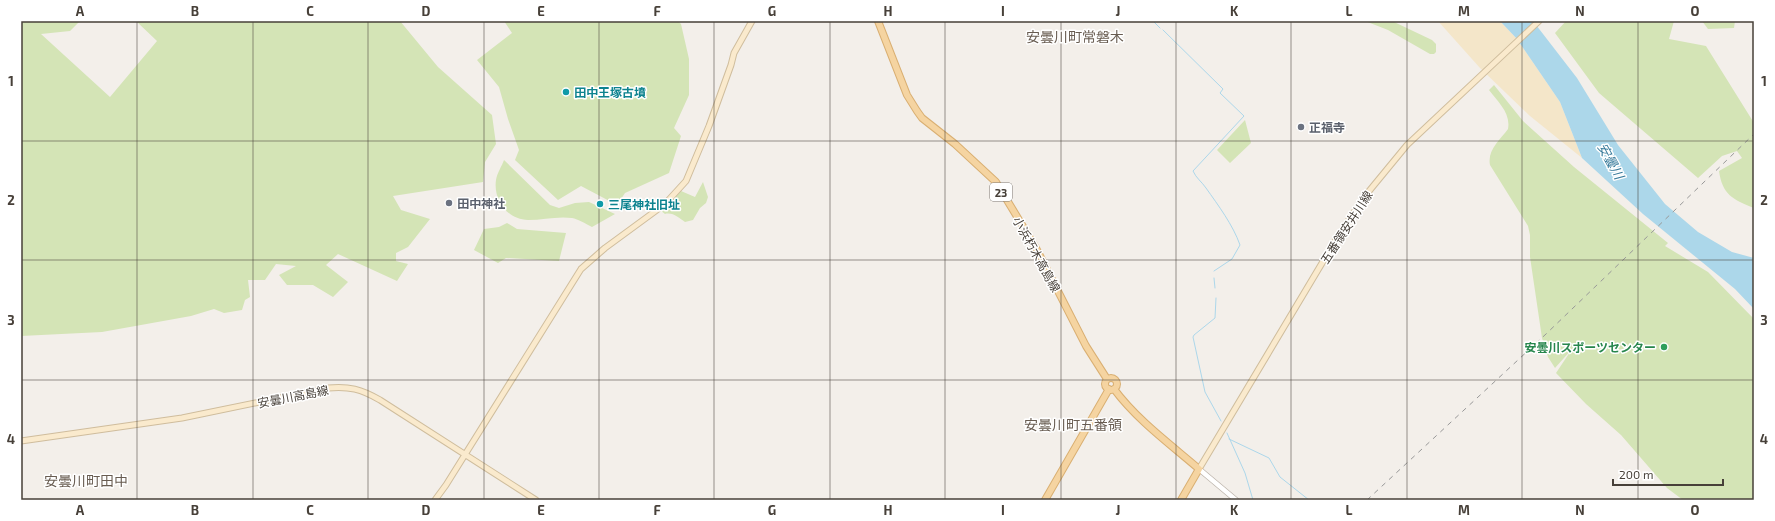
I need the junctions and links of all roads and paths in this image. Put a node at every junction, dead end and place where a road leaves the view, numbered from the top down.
1 (752, 21) edge
2 (878, 21) edge
3 (1539, 21) edge
4 (1107, 379) junction
5 (1112, 389) junction
6 (21, 441) edge
7 (464, 454) junction
8 (1199, 469) junction
9 (435, 500) edge
10 (536, 500) edge
11 (1045, 500) edge
12 (1181, 500) edge
13 (1236, 500) edge

1 - 7 main road
2 - 4 main road, 小浜朽木高島線 / 23
3 - 8 main road, 五番領安井川線
4 - 5 main road, 小浜朽木高島線 / 23
4 - 5 main road, 小浜朽木高島線 / 23
5 - 8 main road, 小浜朽木高島線 / 23
5 - 11 main road
6 - 7 main road, 安曇川高島線
7 - 9 main road
7 - 10 main road, 安曇川高島線
8 - 12 main road
8 - 13 street

